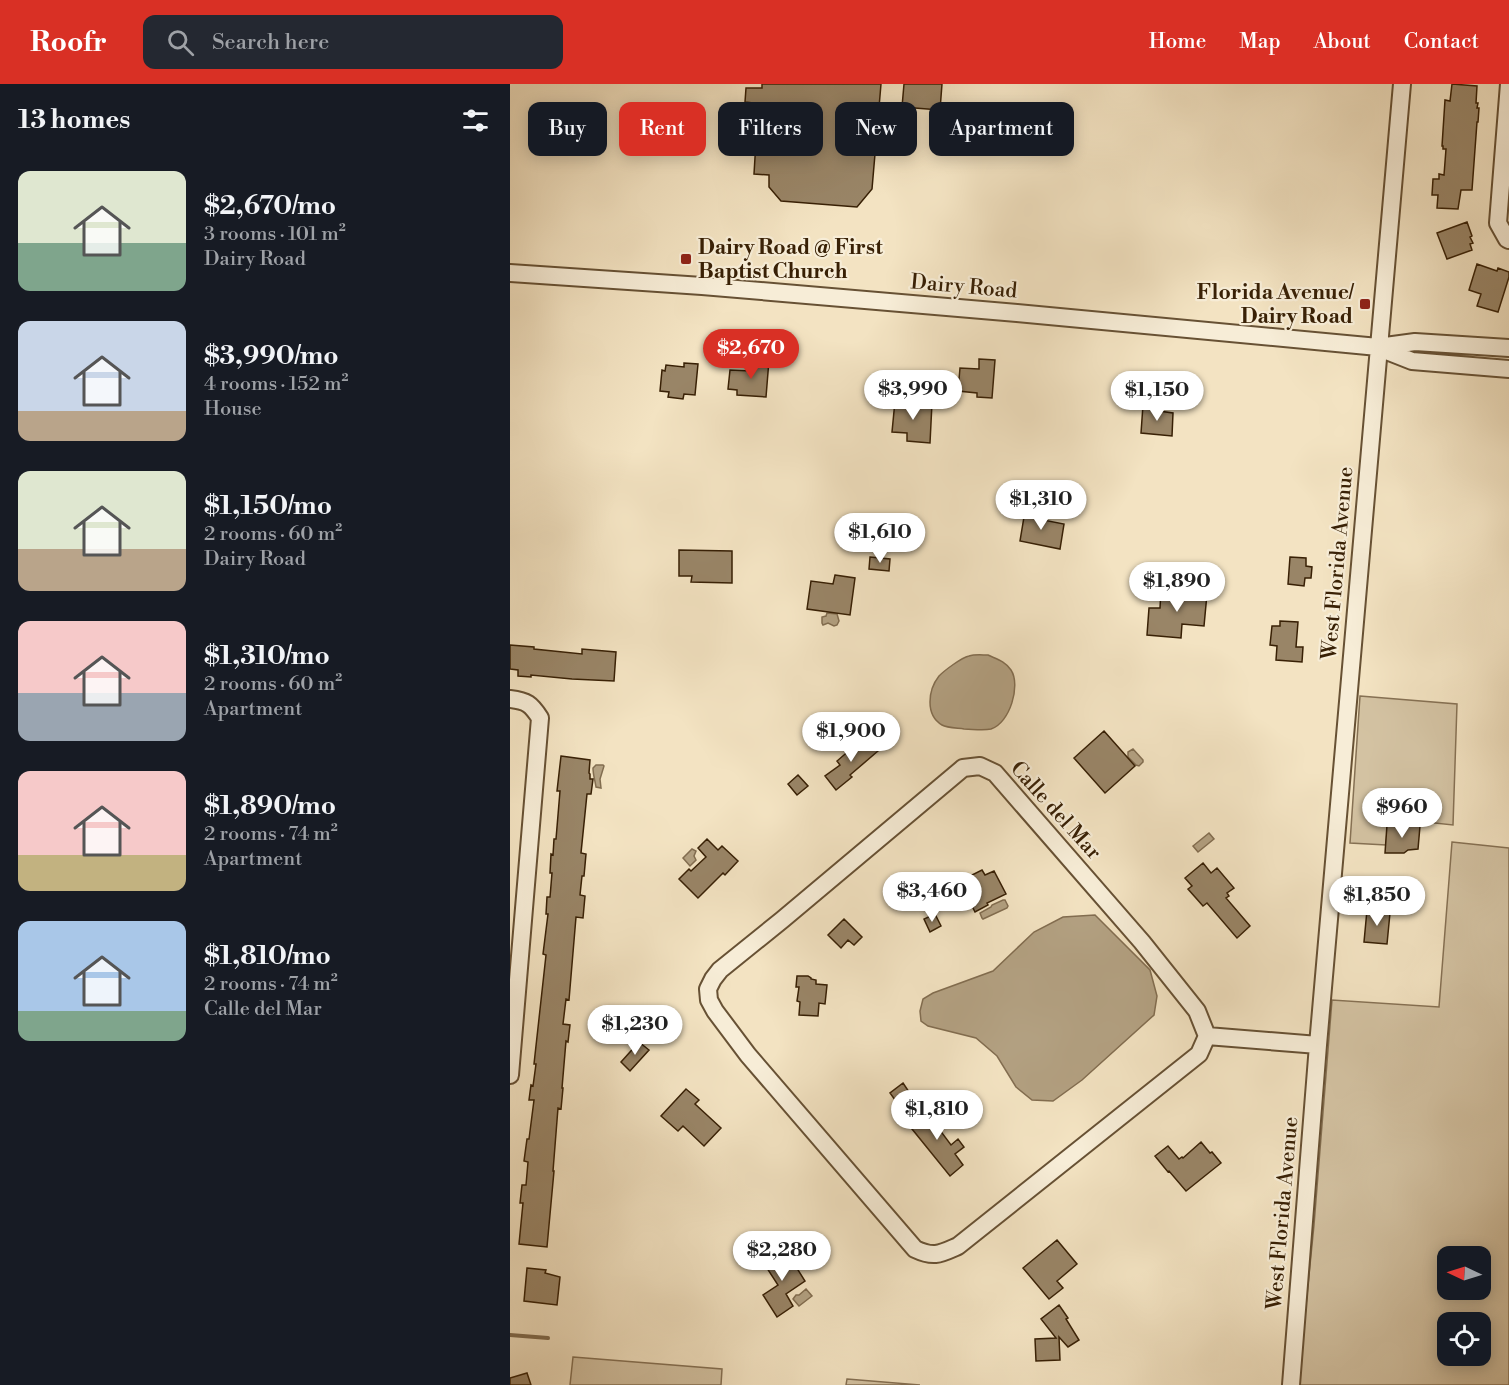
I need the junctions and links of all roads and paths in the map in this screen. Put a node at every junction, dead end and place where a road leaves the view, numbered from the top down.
1 (1402, 84) edge
2 (1509, 84) edge
3 (1509, 240) edge
4 (510, 273) edge
5 (1378, 347) junction
6 (1509, 348) edge
7 (1509, 369) edge
8 (510, 699) edge
9 (1207, 1036) junction
10 (1318, 1045) junction
11 (510, 1075) edge
12 (1291, 1385) edge

1 - 5 street, West Florida Avenue
2 - 3 street
4 - 5 street, Dairy Road
5 - 6 street, Dairy Road
5 - 7 street, Dairy Road
5 - 10 street, West Florida Avenue
8 - 11 street
9 - 9 street, Calle del Mar
9 - 10 street
10 - 12 street, West Florida Avenue

